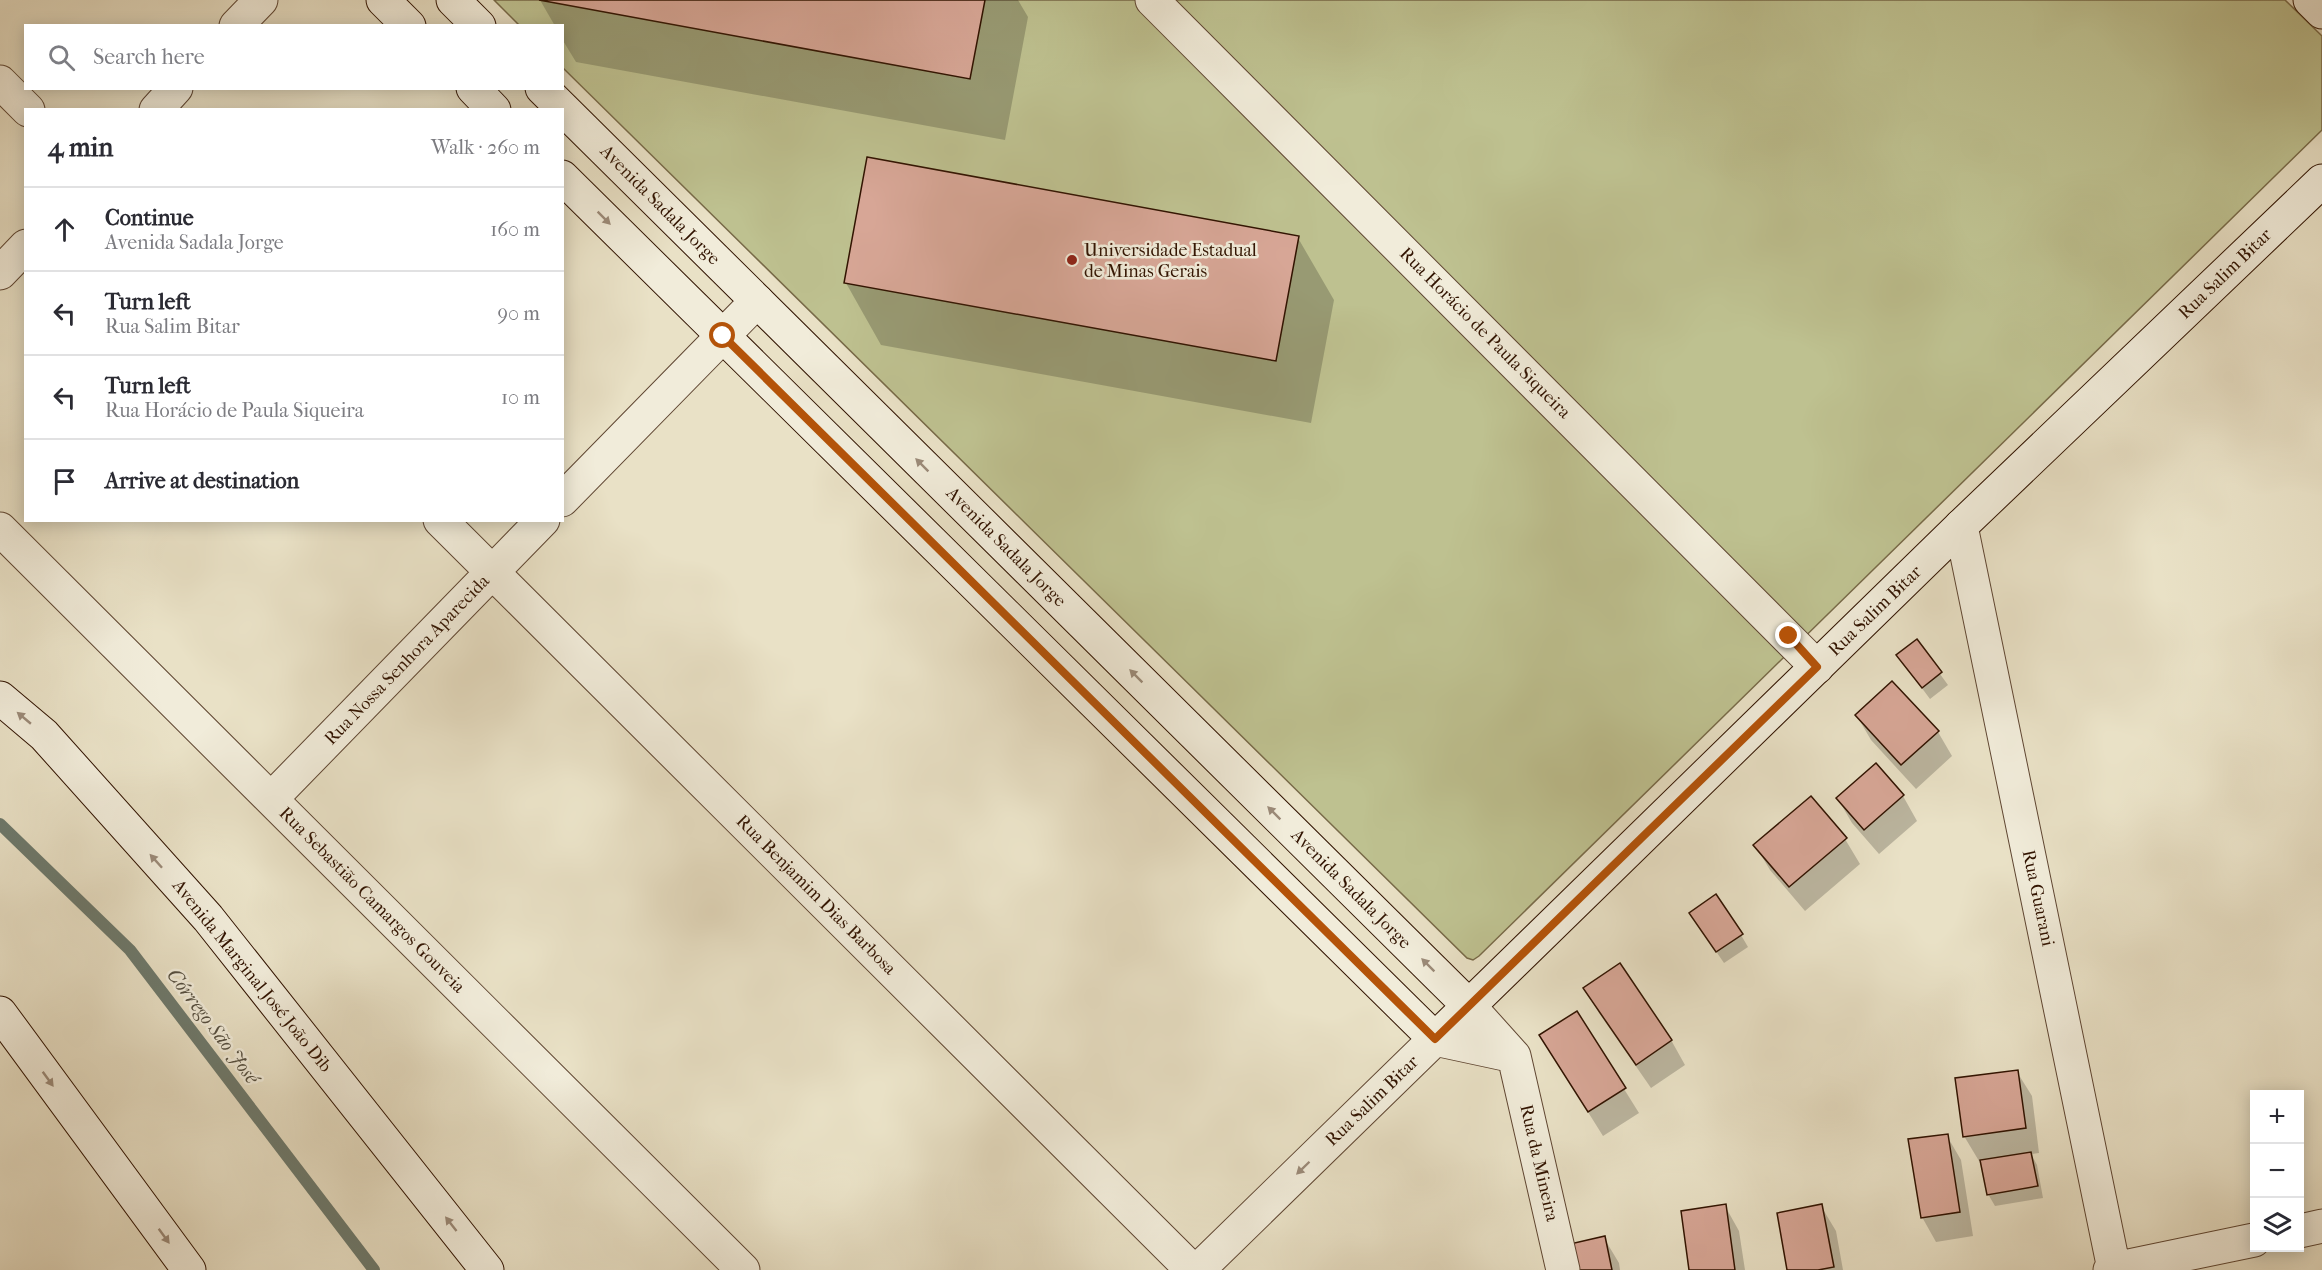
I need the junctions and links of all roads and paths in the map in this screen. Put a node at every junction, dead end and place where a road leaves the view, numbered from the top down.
1 (261, 0) edge
2 (383, 0) edge
3 (453, 0) edge
4 (1152, 0) edge
5 (2310, 0) edge
6 (2322, 12) edge
7 (238, 24) edge
8 (407, 24) edge
9 (477, 24) edge
10 (0, 82) edge
11 (174, 90) edge
12 (475, 90) edge
13 (544, 90) edge
14 (26, 108) edge
15 (158, 108) edge
16 (492, 108) edge
17 (562, 108) edge
18 (564, 110) edge
19 (564, 179) edge
20 (2322, 181) edge
21 (24, 248) edge
22 (0, 273) edge
23 (757, 301) junction
24 (723, 336) junction
25 (564, 498) edge
26 (442, 522) edge
27 (541, 522) edge
28 (1961, 526) junction
29 (0, 529) edge
30 (492, 573) junction
31 (1817, 667) junction
32 (0, 698) edge
33 (271, 799) junction
34 (1469, 1006) junction
35 (5, 1027) edge
36 (1435, 1039) junction
37 (1514, 1056) junction
38 (2322, 1226) edge
39 (2304, 1230) edge
40 (2250, 1241) edge
41 (189, 1270) edge
42 (487, 1270) edge
43 (743, 1270) edge
44 (1192, 1270) edge
45 (1198, 1270) edge
46 (1563, 1270) edge
47 (2112, 1270) edge

1 - 7 street
2 - 8 street
3 - 9 street
4 - 31 street, Rua Horácio de Paula Siqueira
5 - 6 street
10 - 14 street
11 - 15 street
12 - 16 street
13 - 17 street, Avenida Sadala Jorge
18 - 23 street, Avenida Sadala Jorge
19 -> 24 street
20 - 28 street, Rua Salim Bitar
21 - 22 street
23 - 24 street
34 -> 23 street, Avenida Sadala Jorge
24 - 25 street
24 - 36 street
26 - 30 street, Rua Benjamim Dias Barbosa
27 - 30 street, Rua Nossa Senhora Aparecida
28 - 31 street, Rua Salim Bitar
28 - 47 street, Rua Guarani
29 - 33 street, Rua Sebastião Camargos Gouveia
30 - 33 street, Rua Nossa Senhora Aparecida
30 - 44 street, Rua Benjamim Dias Barbosa
31 - 34 street, Rua Salim Bitar
42 -> 32 street, Avenida Marginal José João Dib
33 - 43 street, Rua Sebastião Camargos Gouveia
34 - 36 street, Rua Salim Bitar
34 - 37 street, Rua da Mineira
35 -> 41 street
36 - 37 street
36 -> 45 street, Rua Salim Bitar
37 - 46 street, Rua da Mineira
38 - 39 street
40 - 47 street

